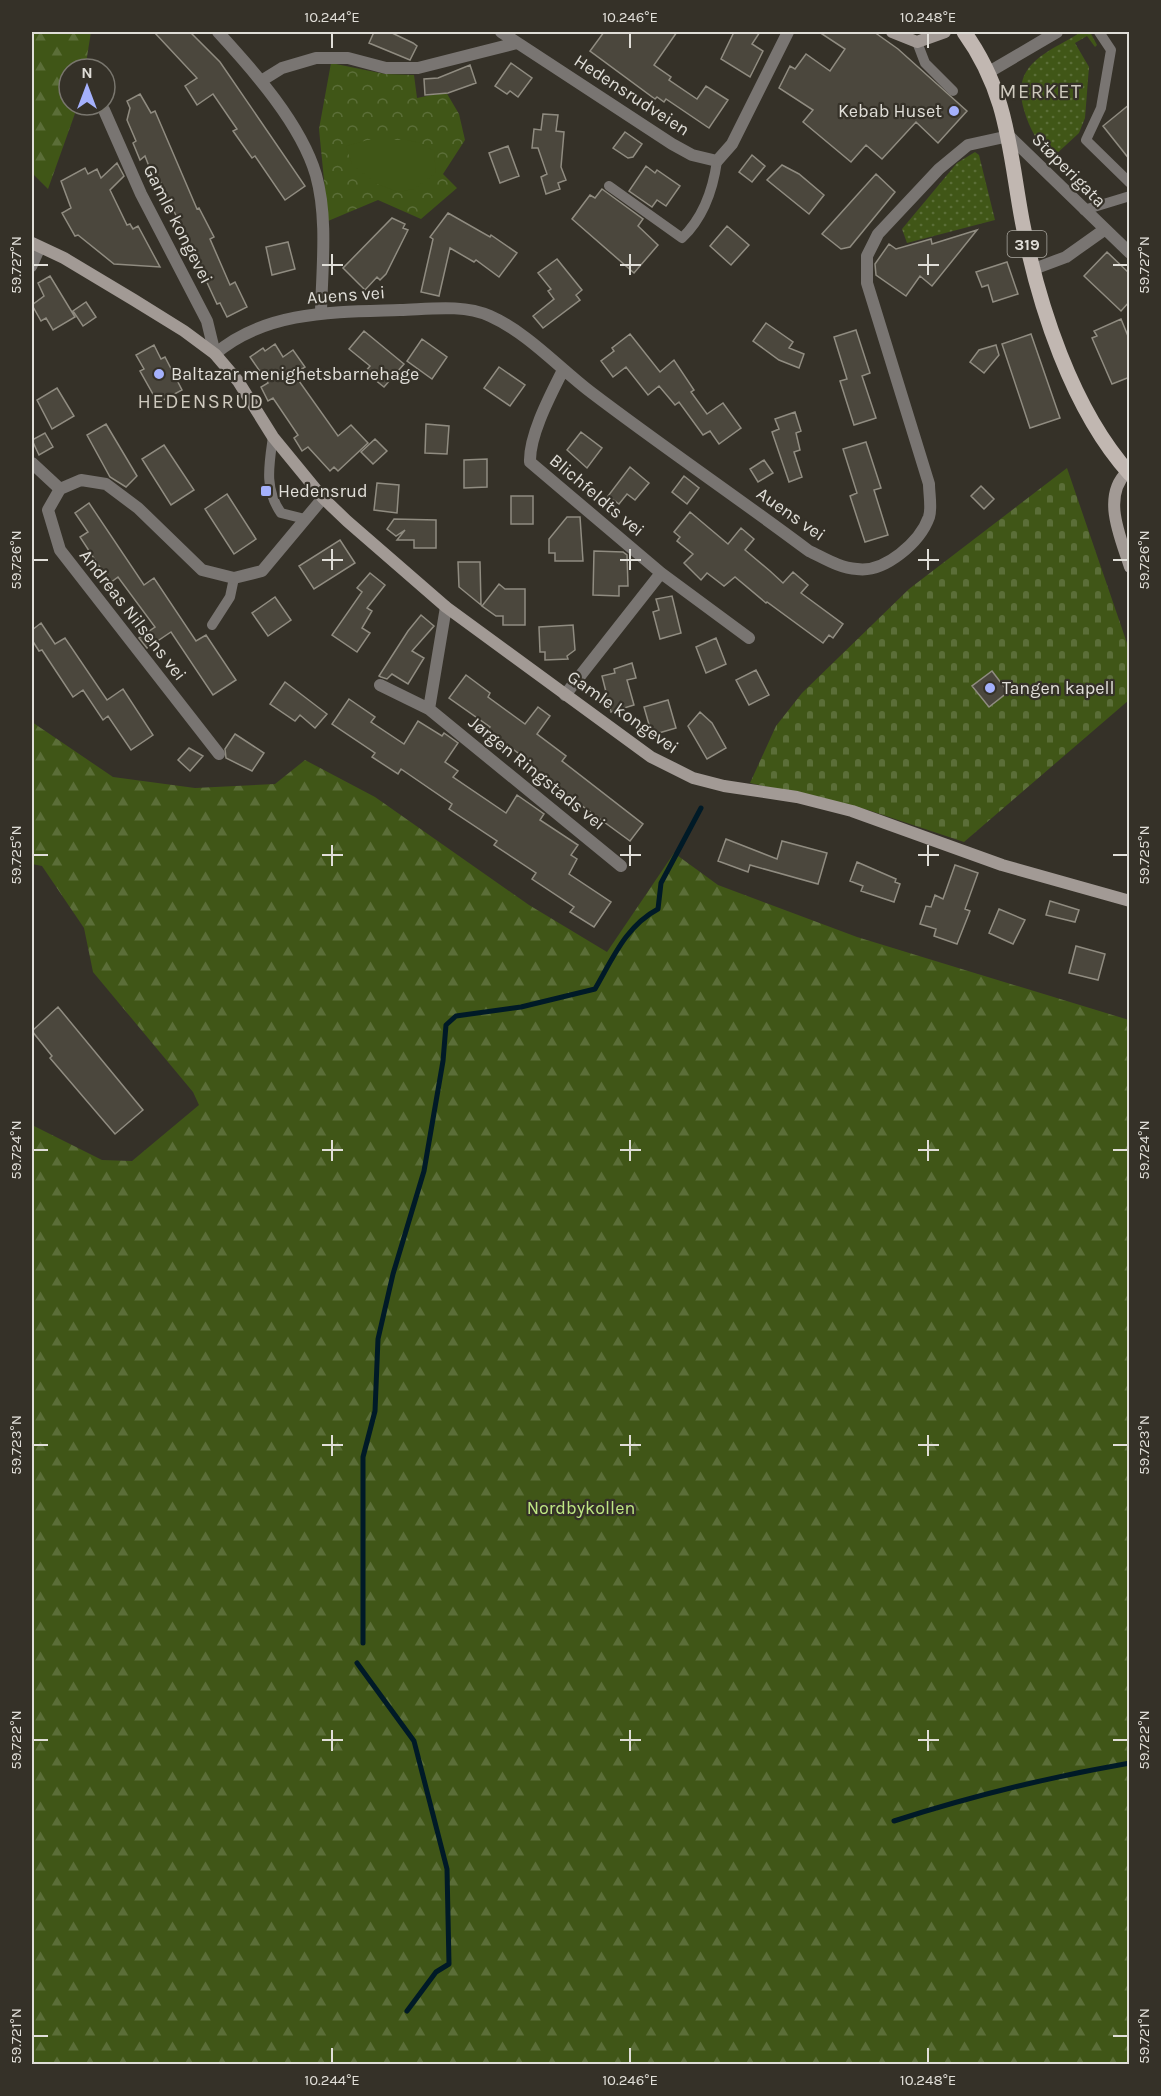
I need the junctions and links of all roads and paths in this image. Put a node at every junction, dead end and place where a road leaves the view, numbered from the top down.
1 (218, 32) edge
2 (501, 32) edge
3 (788, 32) edge
4 (892, 32) edge
5 (945, 32) edge
6 (964, 32) edge
7 (1057, 32) edge
8 (1099, 32) edge
9 (517, 42) junction
10 (918, 42) junction
11 (989, 72) junction
12 (261, 81) junction
13 (953, 91) dead end
14 (107, 117) edge
15 (1010, 136) junction
16 (717, 161) junction
17 (1130, 183) edge
18 (609, 186) dead end
19 (1130, 196) edge
20 (1084, 210) junction
21 (1104, 230) junction
22 (36, 245) edge
23 (1130, 254) edge
24 (32, 267) edge
25 (1034, 269) junction
26 (321, 312) junction
27 (215, 354) junction
28 (563, 370) junction
29 (273, 437) junction
30 (32, 463) edge
31 (1129, 473) edge
32 (60, 489) junction
33 (324, 498) junction
34 (305, 519) junction
35 (1130, 567) edge
36 (661, 573) junction
37 (234, 579) junction
38 (446, 607) junction
39 (212, 625) dead end
40 (749, 638) dead end
41 (380, 685) dead end
42 (565, 695) junction
43 (429, 709) junction
44 (219, 753) dead end
45 (621, 866) dead end
46 (1130, 902) edge

1 - 12 street
2 - 9 street, Hedensrudveien
3 - 16 street
4 - 10 main road
5 - 10 main road
6 - 11 main road, 319
7 - 11 street
8 - 17 lane
9 - 12 street
9 - 16 street, Hedensrudveien
10 - 13 lane
11 - 15 main road, 319
12 - 26 street
14 - 27 street, Gamle kongevei
15 - 20 street, Støperigata
15 - 25 main road, 319
15 - 28 street, Auens vei
16 - 18 lane
19 - 20 lane
20 - 21 street, Støperigata
21 - 23 street, Støperigata
21 - 25 street
22 - 24 lane
22 - 27 main road, Gamle kongevei
25 - 31 main road, 319
26 - 27 street, Auens vei
26 - 28 street, Auens vei
27 - 29 main road, Gamle kongevei
28 - 36 street, Blichfeldts vei
29 - 33 main road, Gamle kongevei
29 - 34 lane
30 - 32 street
31 - 35 main road
32 - 37 street
32 - 44 street, Andreas Nilsens vei
33 - 34 street
33 - 38 main road, Gamle kongevei
34 - 37 street
36 - 40 street, Blichfeldts vei
36 - 42 street
37 - 39 lane
38 - 42 main road, Gamle kongevei
38 - 43 street
41 - 43 street, Jørgen Ringstads vei
42 - 46 main road, Gamle kongevei
43 - 45 street, Jørgen Ringstads vei

